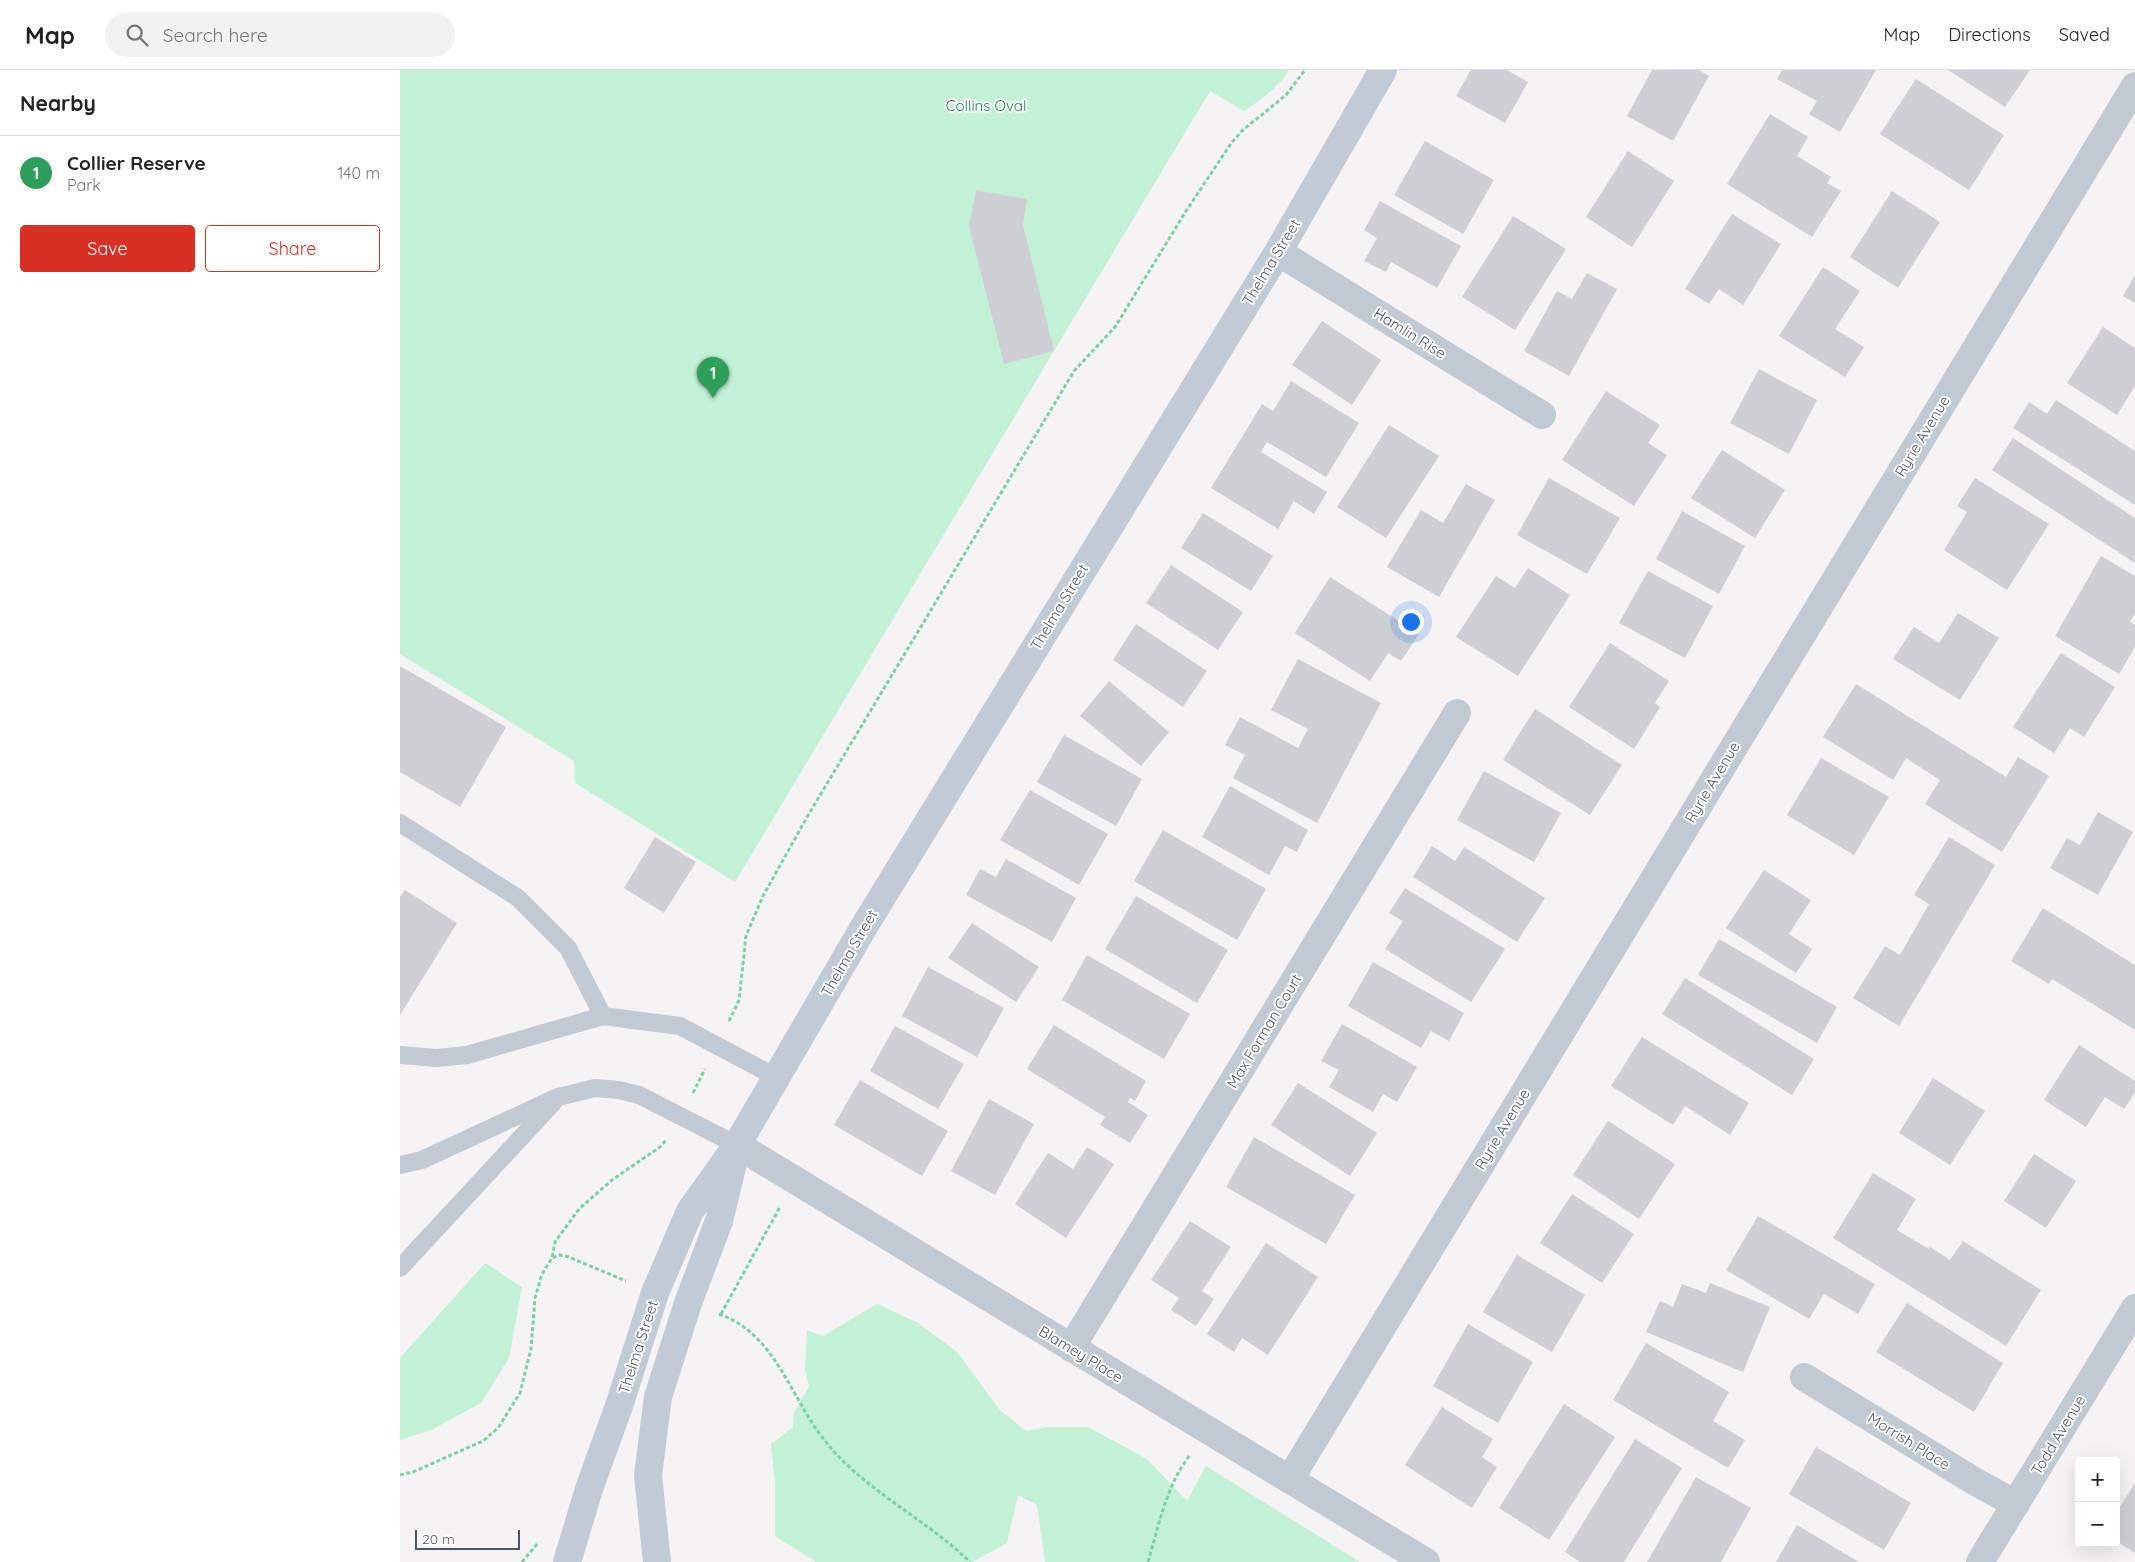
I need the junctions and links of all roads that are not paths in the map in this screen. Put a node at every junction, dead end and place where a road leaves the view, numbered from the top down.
1 (1383, 70) edge
2 (2135, 86) edge
3 (1278, 252) junction
4 (1542, 415) dead end
5 (1458, 713) dead end
6 (400, 823) edge
7 (603, 1016) junction
8 (400, 1055) edge
9 (776, 1077) junction
10 (558, 1097) junction
11 (737, 1145) junction
12 (400, 1165) edge
13 (400, 1268) edge
14 (2135, 1308) edge
15 (1071, 1348) junction
16 (1804, 1377) dead end
17 (1290, 1479) junction
18 (2016, 1504) junction
19 (567, 1562) edge
20 (657, 1562) edge
21 (1426, 1562) edge
22 (1980, 1562) edge

1 - 3 main road, Thelma Street
2 - 17 street, Ryrie Avenue
3 - 4 street, Hamlin Rise
3 - 9 main road, Thelma Street
5 - 15 street, Max Forman Court
6 - 7 lane
7 - 8 lane
7 - 9 lane
9 - 11 main road, Thelma Street
10 - 11 lane
10 - 12 lane
10 - 13 lane
11 - 15 street, Blamey Place
11 - 19 main road, Thelma Street
11 - 20 main road, Thelma Street
14 - 18 street, Todd Avenue
15 - 17 street, Blamey Place
16 - 18 street, Morrish Place
17 - 21 street, Blamey Place
18 - 22 street, Todd Avenue

